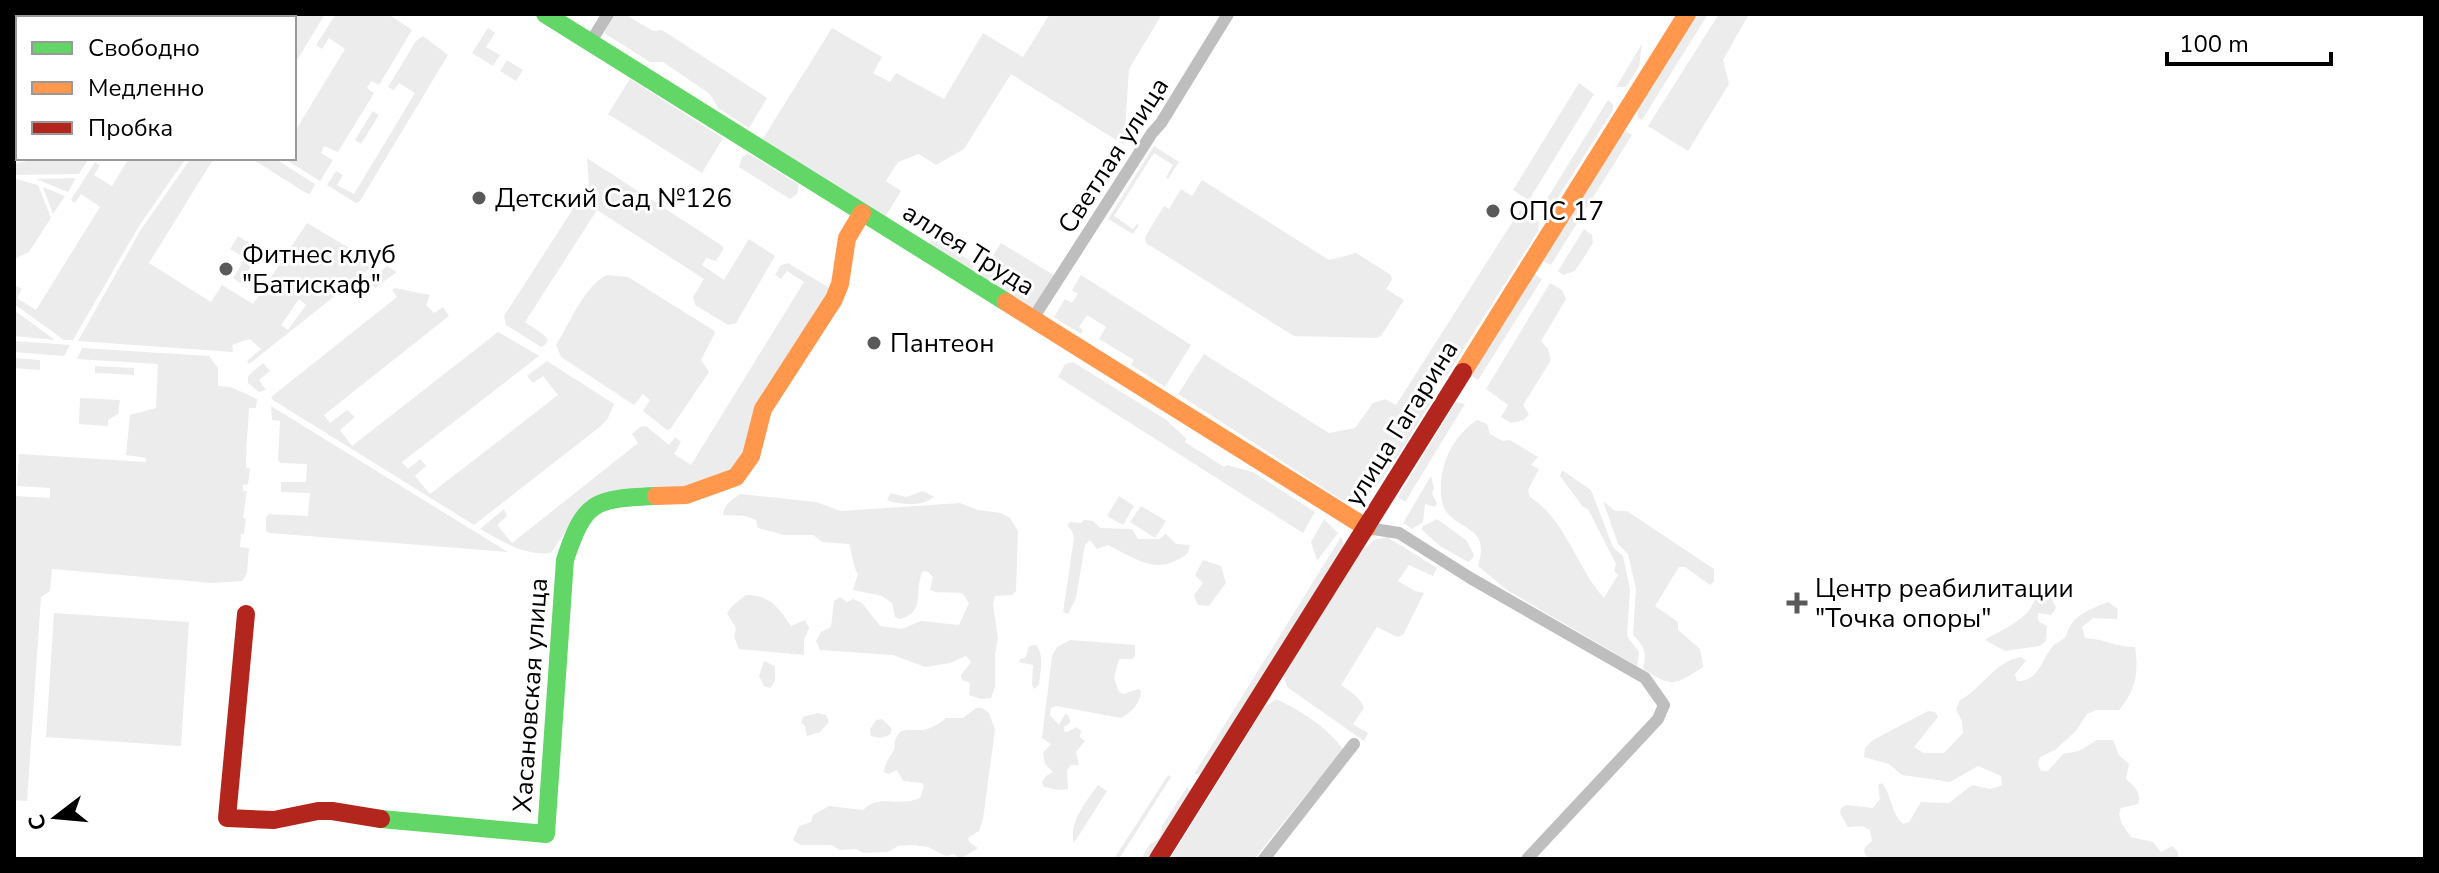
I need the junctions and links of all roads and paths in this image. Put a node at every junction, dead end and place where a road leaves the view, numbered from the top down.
1 (545, 14) edge
2 (608, 14) edge
3 (1228, 14) edge
4 (1687, 14) edge
5 (590, 43) junction
6 (862, 213) junction
7 (1032, 320) junction
8 (1367, 528) junction
9 (246, 614) dead end
10 (1354, 744) dead end
11 (1158, 859) edge
12 (1264, 859) edge
13 (1527, 859) edge

1 - 5 street, аллея Труда
2 - 5 street
3 - 7 street, Светлая улица
4 - 8 street, улица Гагарина
5 - 6 street, аллея Труда
6 - 7 street, аллея Труда
6 - 9 street, Хасановская улица
7 - 8 street, аллея Труда
8 - 11 street, улица Гагарина
8 - 13 street
10 - 12 street

